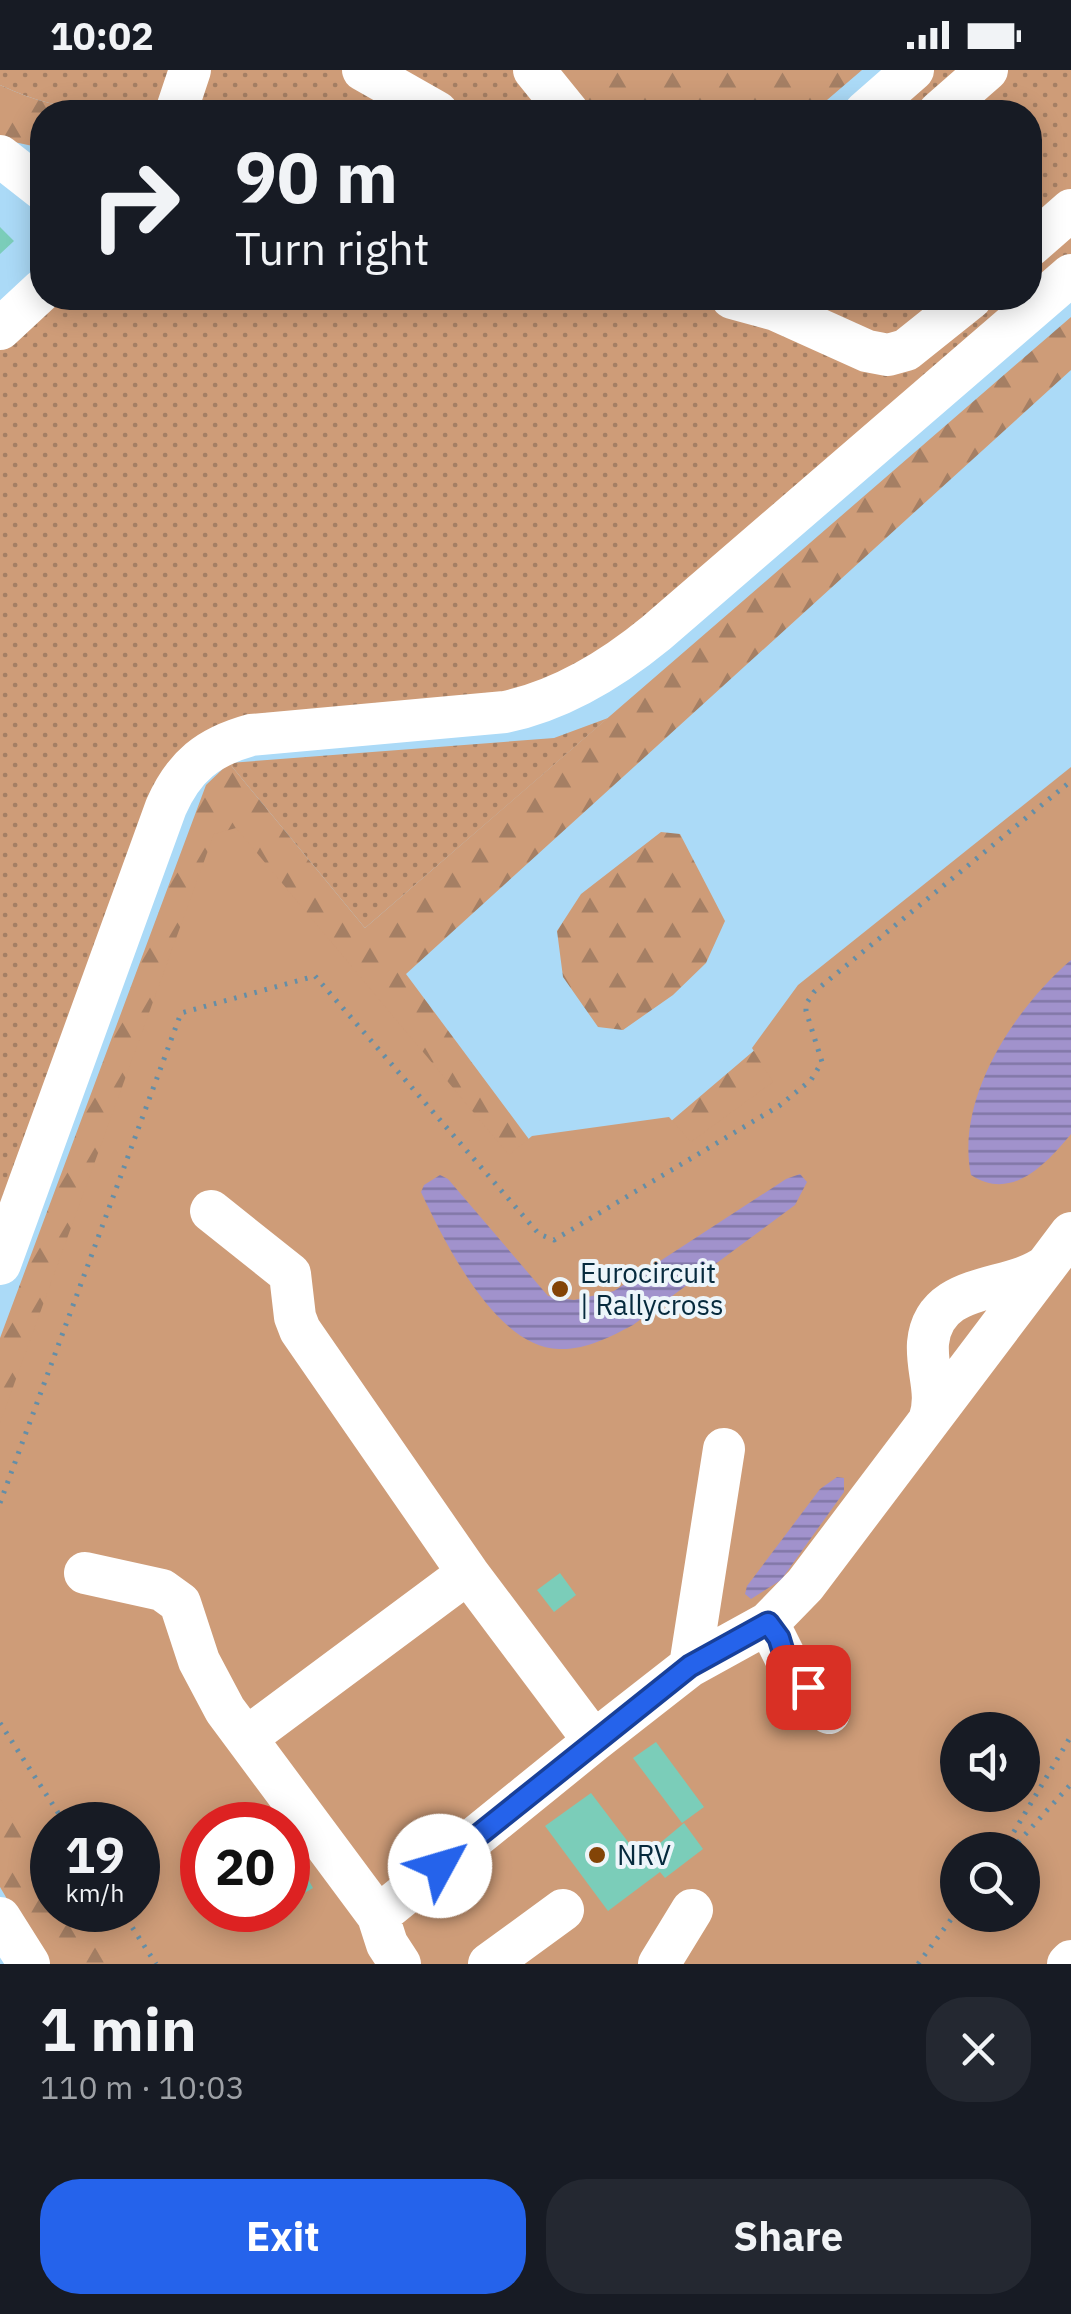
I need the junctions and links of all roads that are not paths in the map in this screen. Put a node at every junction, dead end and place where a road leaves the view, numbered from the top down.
1 (190, 70) edge
2 (362, 70) edge
3 (534, 70) edge
4 (913, 70) edge
5 (987, 70) edge
6 (180, 100) edge
7 (416, 100) edge
8 (558, 100) edge
9 (879, 100) edge
10 (953, 100) edge
11 (0, 156) edge
12 (30, 180) edge
13 (1071, 210) edge
14 (1042, 235) edge
15 (1071, 275) edge
16 (1042, 300) edge
17 (30, 301) edge
18 (776, 310) edge
19 (956, 310) edge
20 (1031, 310) edge
21 (0, 329) edge
22 (211, 1211) dead end
23 (1059, 1249) edge
24 (0, 1264) edge
25 (724, 1449) dead end
26 (85, 1573) dead end
27 (468, 1574) junction
28 (768, 1623) junction
29 (690, 1666) junction
30 (829, 1712) dead end
31 (246, 1738) junction
32 (594, 1741) junction
33 (563, 1910) dead end
34 (692, 1910) dead end
35 (378, 1916) junction
36 (0, 1918) edge
37 (29, 1964) edge
38 (400, 1964) edge
39 (489, 1964) edge
40 (659, 1964) edge

1 - 6 lane
2 - 7 lane
3 - 8 lane
4 - 9 lane
5 - 10 lane
11 - 12 lane
13 - 14 lane
15 - 16 lane
17 - 21 lane
18 - 19 lane
20 - 24 lane
22 - 27 lane
23 - 28 lane
25 - 29 lane
26 - 31 lane
27 - 31 lane
27 - 32 lane
28 - 29 lane
28 - 30 lane
29 - 32 lane
31 - 35 lane
32 - 35 lane
33 - 39 lane
34 - 40 lane
35 - 38 lane
36 - 37 lane

